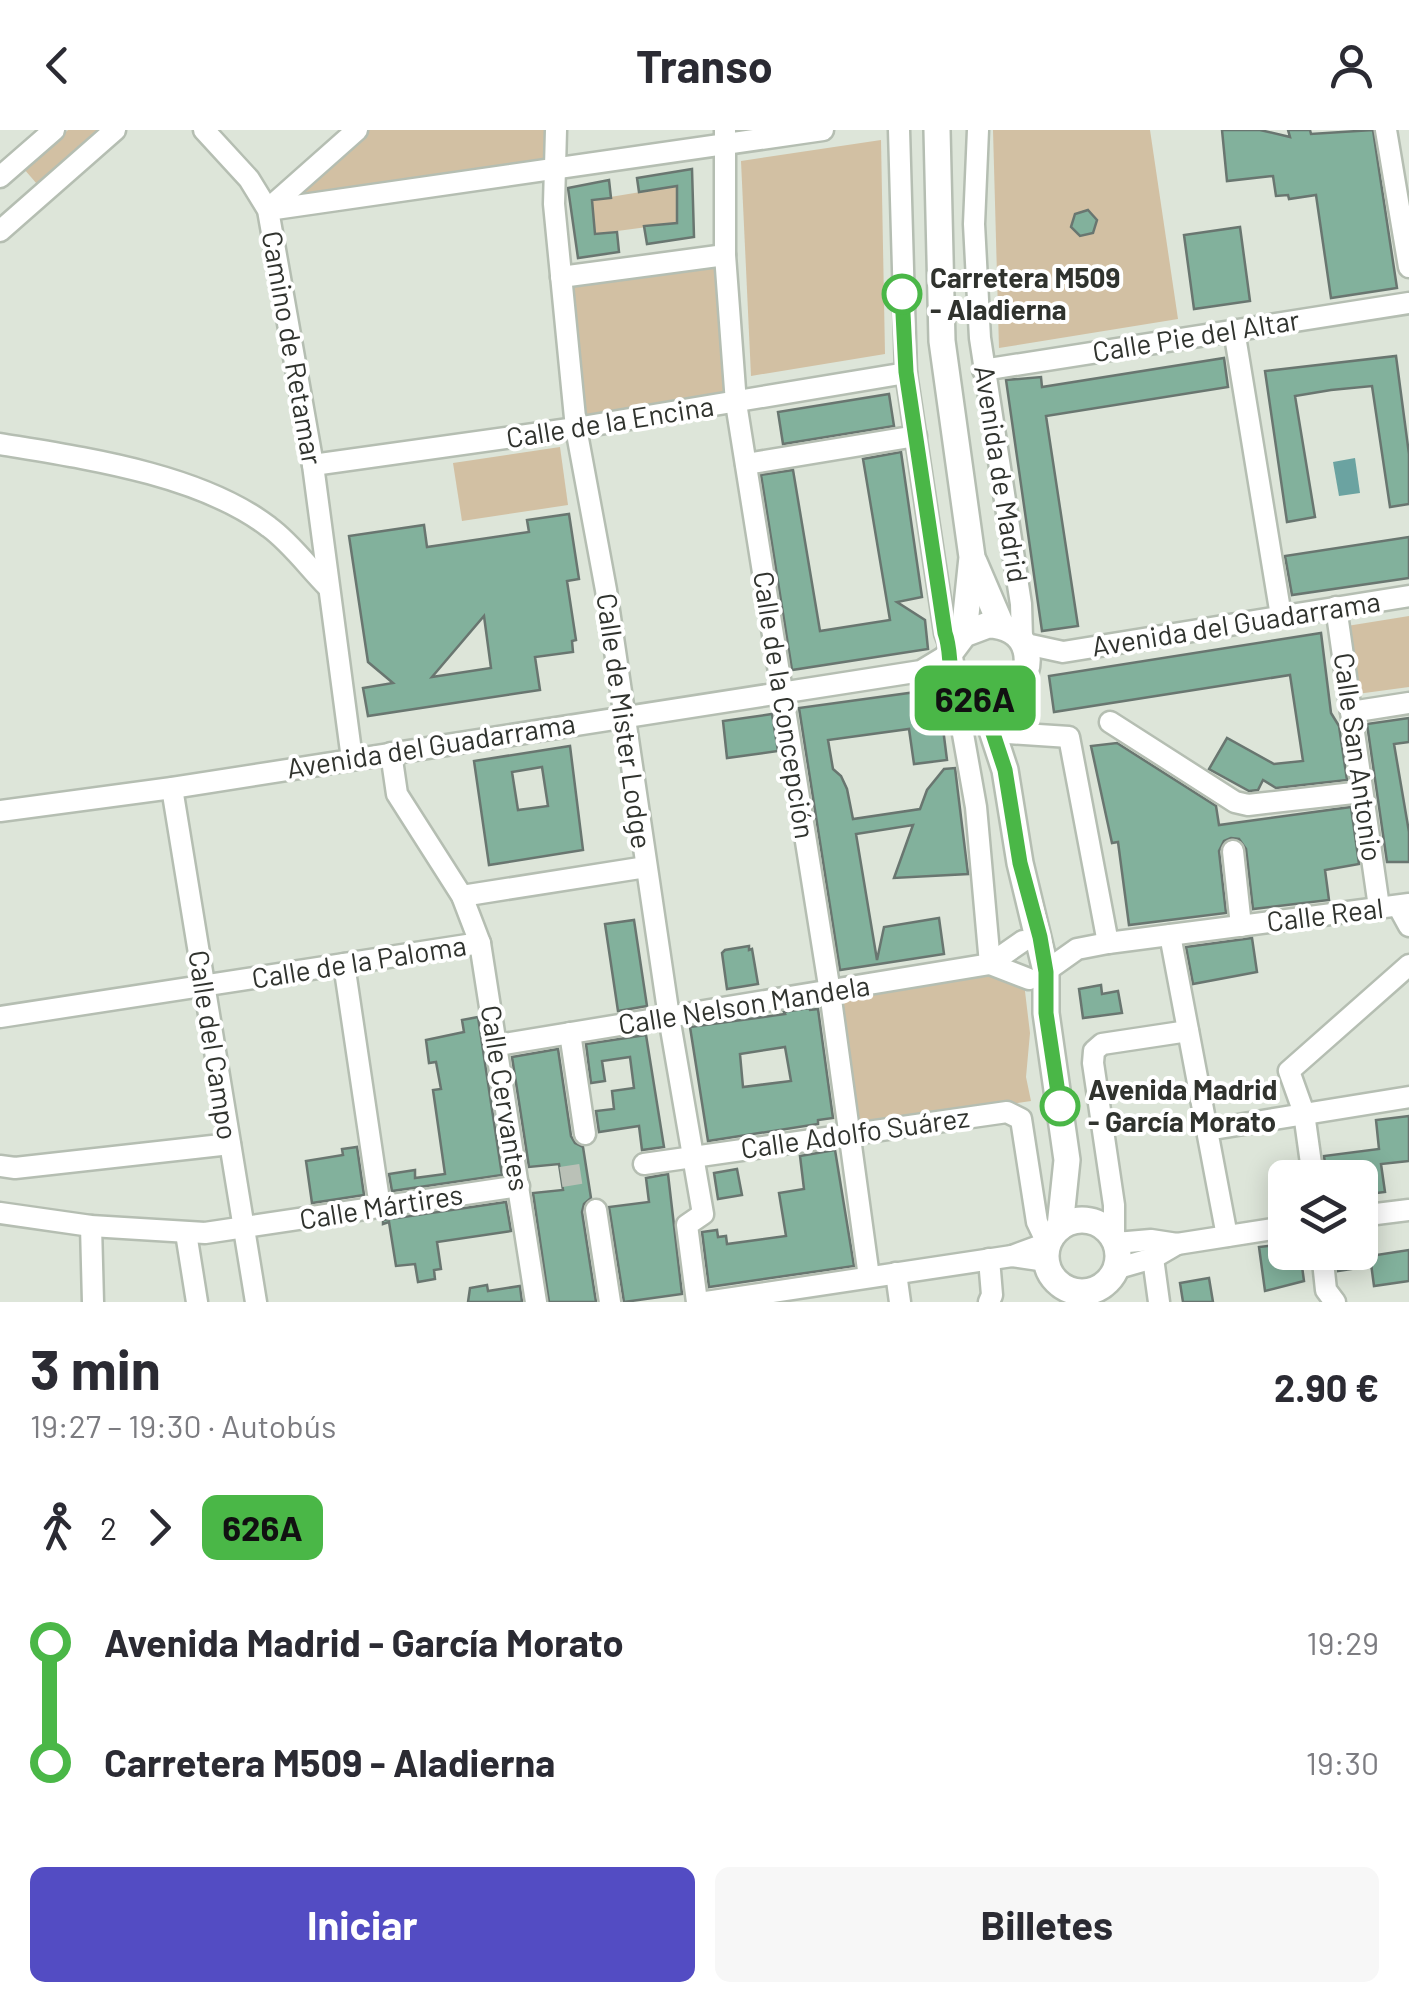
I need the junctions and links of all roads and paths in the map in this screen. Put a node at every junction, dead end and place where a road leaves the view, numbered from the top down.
1 (54, 130) edge
2 (115, 130) edge
3 (204, 130) edge
4 (357, 130) edge
5 (556, 130) edge
6 (823, 130) edge
7 (899, 130) edge
8 (937, 130) edge
9 (978, 130) edge
10 (1386, 130) edge
11 (725, 137) edge
12 (553, 170) junction
13 (0, 178) edge
14 (268, 210) junction
15 (0, 231) edge
16 (725, 255) junction
17 (1409, 266) edge
18 (561, 278) junction
19 (1409, 303) edge
20 (1234, 330) junction
21 (983, 370) junction
22 (906, 372) junction
23 (736, 402) junction
24 (576, 428) junction
25 (916, 436) junction
26 (0, 444) edge
27 (746, 464) junction
28 (313, 465) junction
29 (972, 558) junction
30 (328, 587) junction
31 (1409, 596) edge
32 (1336, 608) junction
33 (1281, 616) junction
34 (1016, 636) junction
35 (955, 646) junction
36 (1063, 652) junction
37 (921, 671) junction
38 (1026, 672) junction
39 (954, 686) junction
40 (783, 694) junction
41 (1012, 695) junction
42 (982, 700) junction
43 (1409, 703) edge
44 (1351, 712) junction
45 (622, 715) junction
46 (1110, 722) dead end
47 (1008, 733) junction
48 (391, 754) junction
49 (352, 760) junction
50 (1005, 770) junction
51 (172, 788) junction
52 (1362, 792) junction
53 (0, 810) edge
54 (1233, 851) dead end
55 (646, 867) junction
56 (462, 896) junction
57 (1395, 906) edge
58 (1241, 926) junction
59 (1409, 926) edge
60 (1170, 935) junction
61 (1032, 939) junction
62 (480, 943) junction
63 (1108, 943) junction
64 (1077, 949) junction
65 (344, 964) junction
66 (990, 964) junction
67 (1409, 965) edge
68 (1038, 975) junction
69 (204, 987) junction
70 (830, 992) junction
71 (0, 1017) edge
72 (669, 1017) junction
73 (1188, 1031) junction
74 (570, 1033) junction
75 (498, 1045) junction
76 (1409, 1097) edge
77 (1304, 1113) junction
78 (1207, 1130) junction
79 (585, 1134) dead end
80 (850, 1134) junction
81 (230, 1144) junction
82 (694, 1154) junction
83 (1067, 1160) junction
84 (1310, 1160) edge
85 (644, 1164) dead end
86 (0, 1166) edge
87 (519, 1186) junction
88 (380, 1207) junction
89 (596, 1210) dead end
90 (1409, 1210) edge
91 (0, 1213) edge
92 (1378, 1214) edge
93 (91, 1226) junction
94 (244, 1228) junction
95 (1268, 1230) edge
96 (186, 1233) junction
97 (1227, 1236) junction
98 (1051, 1244) junction
99 (1178, 1244) junction
100 (1153, 1258) junction
101 (989, 1260) junction
102 (1107, 1260) edge
103 (1324, 1270) edge
104 (896, 1274) junction
105 (869, 1278) junction
106 (1077, 1297) edge
107 (738, 1300) edge
108 (93, 1302) edge
109 (198, 1302) edge
110 (256, 1302) edge
111 (536, 1302) edge
112 (610, 1302) edge
113 (697, 1302) edge
114 (706, 1302) edge
115 (900, 1302) edge
116 (989, 1302) edge
117 (1159, 1302) edge
118 (1336, 1302) edge

1 - 13 street
2 - 15 street
3 - 14 street, Camino de Retamar
4 - 14 street
5 - 12 street, Calle de Mister Lodge
6 - 11 street
7 - 22 street
8 - 29 main road, Avenida de Madrid
9 - 21 street, Avenida de Madrid
10 - 17 street
11 - 12 street
11 - 16 street, Calle de la Concepción
12 - 14 street
12 - 18 street, Calle de Mister Lodge
14 - 28 street, Camino de Retamar
16 - 18 street
16 - 23 street, Calle de la Concepción
18 - 24 street, Calle de Mister Lodge
19 - 20 street, Calle Pie del Altar
20 - 21 street, Calle Pie del Altar
20 - 33 street
21 - 34 street, Avenida de Madrid
22 - 23 street, Calle de la Encina
22 - 25 street
23 - 24 street, Calle de la Encina
23 - 27 street, Calle de la Concepción
24 - 28 street, Calle de la Encina
24 - 45 street, Calle de Mister Lodge
25 - 27 street
25 - 35 street
26 - 30 street
27 - 40 street, Calle de la Concepción
28 - 30 street, Camino de Retamar
29 - 34 main road, Avenida de Madrid
29 - 35 main road, Avenida de Madrid
30 - 49 street, Camino de Retamar
31 - 32 street, Avenida del Guadarrama
32 - 33 street, Avenida del Guadarrama
32 - 44 street, Calle San Antonio
33 - 36 street, Avenida del Guadarrama
34 - 35 main road
34 - 36 street, Avenida del Guadarrama
34 - 38 main road
35 - 37 street, Avenida del Guadarrama
35 - 39 main road
36 - 38 street, Avenida del Guadarrama
37 - 39 street
37 - 40 street, Avenida del Guadarrama
38 - 41 main road
39 - 42 main road
39 - 66 street
40 - 45 street, Avenida del Guadarrama
40 - 70 street, Calle de la Concepción
41 - 42 main road
41 - 47 main road
42 - 50 main road
43 - 44 street
44 - 52 street, Calle San Antonio
45 - 48 street, Avenida del Guadarrama
45 - 55 street, Calle de Mister Lodge
46 - 52 street
47 - 50 main road
47 - 63 street
48 - 49 street, Avenida del Guadarrama
48 - 56 street, Calle Cervantes
49 - 51 street, Avenida del Guadarrama
50 - 61 main road
51 - 53 street, Avenida del Guadarrama
51 - 69 street, Calle del Campo
52 - 57 street, Calle San Antonio
54 - 58 street, Calle Real
55 - 56 street
55 - 72 street, Calle de Mister Lodge
56 - 62 street, Calle Cervantes
57 - 58 street, Calle Real
57 - 59 street
58 - 60 street, Calle Real
60 - 63 street, Calle Real
60 - 73 street
61 - 64 street, Calle Real
61 - 66 street
61 - 68 main road
62 - 65 street, Calle de la Paloma
62 - 75 street, Calle Cervantes
63 - 64 street, Calle Real
64 - 68 street, Calle Real
65 - 69 street, Calle de la Paloma
65 - 88 street
66 - 68 street
66 - 70 street, Calle Nelson Mandela
67 - 77 street
68 - 83 main road
69 - 71 street, Calle de la Paloma
69 - 81 street, Calle del Campo
70 - 72 street, Calle Nelson Mandela
70 - 80 street, Calle de la Concepción
72 - 74 street, Calle Nelson Mandela
72 - 82 street, Calle de Mister Lodge
73 - 78 street
73 - 102 street
74 - 75 street, Calle Nelson Mandela
74 - 79 street
75 - 87 street, Calle Cervantes
76 - 77 street
77 - 78 street
77 - 84 street
78 - 97 street
80 - 82 street, Calle Adolfo Suárez
80 - 98 street, Calle Adolfo Suárez
80 - 105 street, Calle de la Concepción
81 - 86 street
81 - 94 street, Calle del Campo
82 - 85 street, Calle Adolfo Suárez
82 - 113 street, Calle de Mister Lodge
83 - 98 main road
83 - 102 main road
87 - 88 street, Calle Mártires
87 - 111 street, Calle Cervantes
88 - 94 street, Calle Mártires
89 - 112 street
90 - 92 street
91 - 93 street, Calle Mártires
93 - 96 street, Calle Mártires
93 - 108 street
94 - 96 street, Calle Mártires
94 - 110 street, Calle del Campo
95 - 97 street
96 - 109 street
97 - 99 street
98 - 101 street
98 - 102 main road
98 - 106 main road
99 - 100 street
99 - 102 street
100 - 102 street
100 - 117 street
101 - 104 street
101 - 116 street
102 - 106 main road
103 - 118 street
104 - 105 street
104 - 115 street
105 - 107 street
107 - 114 street

